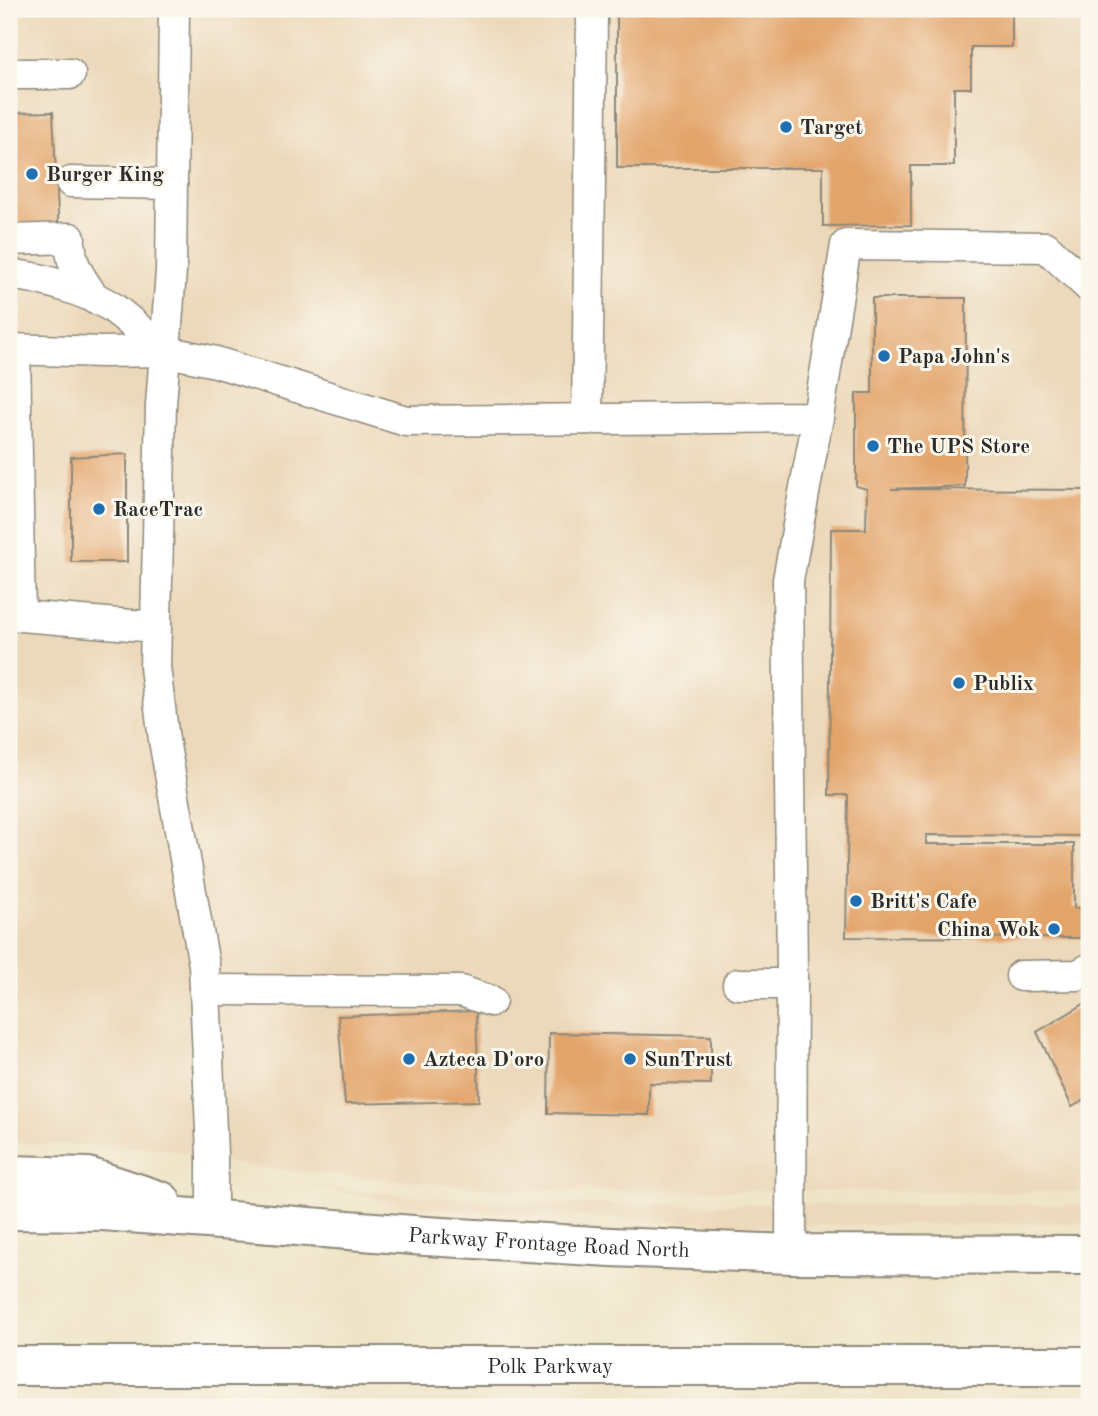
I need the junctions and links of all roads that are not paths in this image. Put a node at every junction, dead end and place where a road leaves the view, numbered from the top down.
1 (174, 9) edge
2 (590, 9) edge
3 (9, 74) edge
4 (70, 74) dead end
5 (71, 182) dead end
6 (172, 184) junction
7 (9, 240) edge
8 (71, 247) junction
9 (22, 276) edge
10 (1089, 287) edge
11 (95, 299) junction
12 (12, 349) edge
13 (164, 351) junction
14 (12, 387) edge
15 (818, 417) junction
16 (587, 419) junction
17 (14, 615) edge
18 (156, 627) junction
19 (1089, 969) edge
20 (1021, 976) dead end
21 (738, 984) dead end
22 (792, 984) junction
23 (205, 990) junction
24 (491, 1001) dead end
25 (9, 1175) edge
26 (9, 1210) edge
27 (212, 1218) junction
28 (791, 1254) junction
29 (1089, 1255) edge
30 (9, 1366) edge
31 (1089, 1366) edge

1 - 6 lane
2 - 16 lane
3 - 4 lane
5 - 6 lane
6 - 13 lane
7 - 8 lane
8 - 9 lane
8 - 11 lane
9 - 11 lane
10 - 15 lane
11 - 13 lane
12 - 13 lane
12 - 14 lane
13 - 16 lane
13 - 18 lane
14 - 17 lane
15 - 16 lane
15 - 22 lane
17 - 18 lane
18 - 23 lane
19 - 20 lane
21 - 22 lane
22 - 28 lane
23 - 24 lane
23 - 27 lane
25 - 27 main road
26 - 27 main road, Parkway Frontage Road North
27 - 28 main road, Parkway Frontage Road North
28 - 29 main road, Parkway Frontage Road North
30 - 31 main road, Polk Parkway

